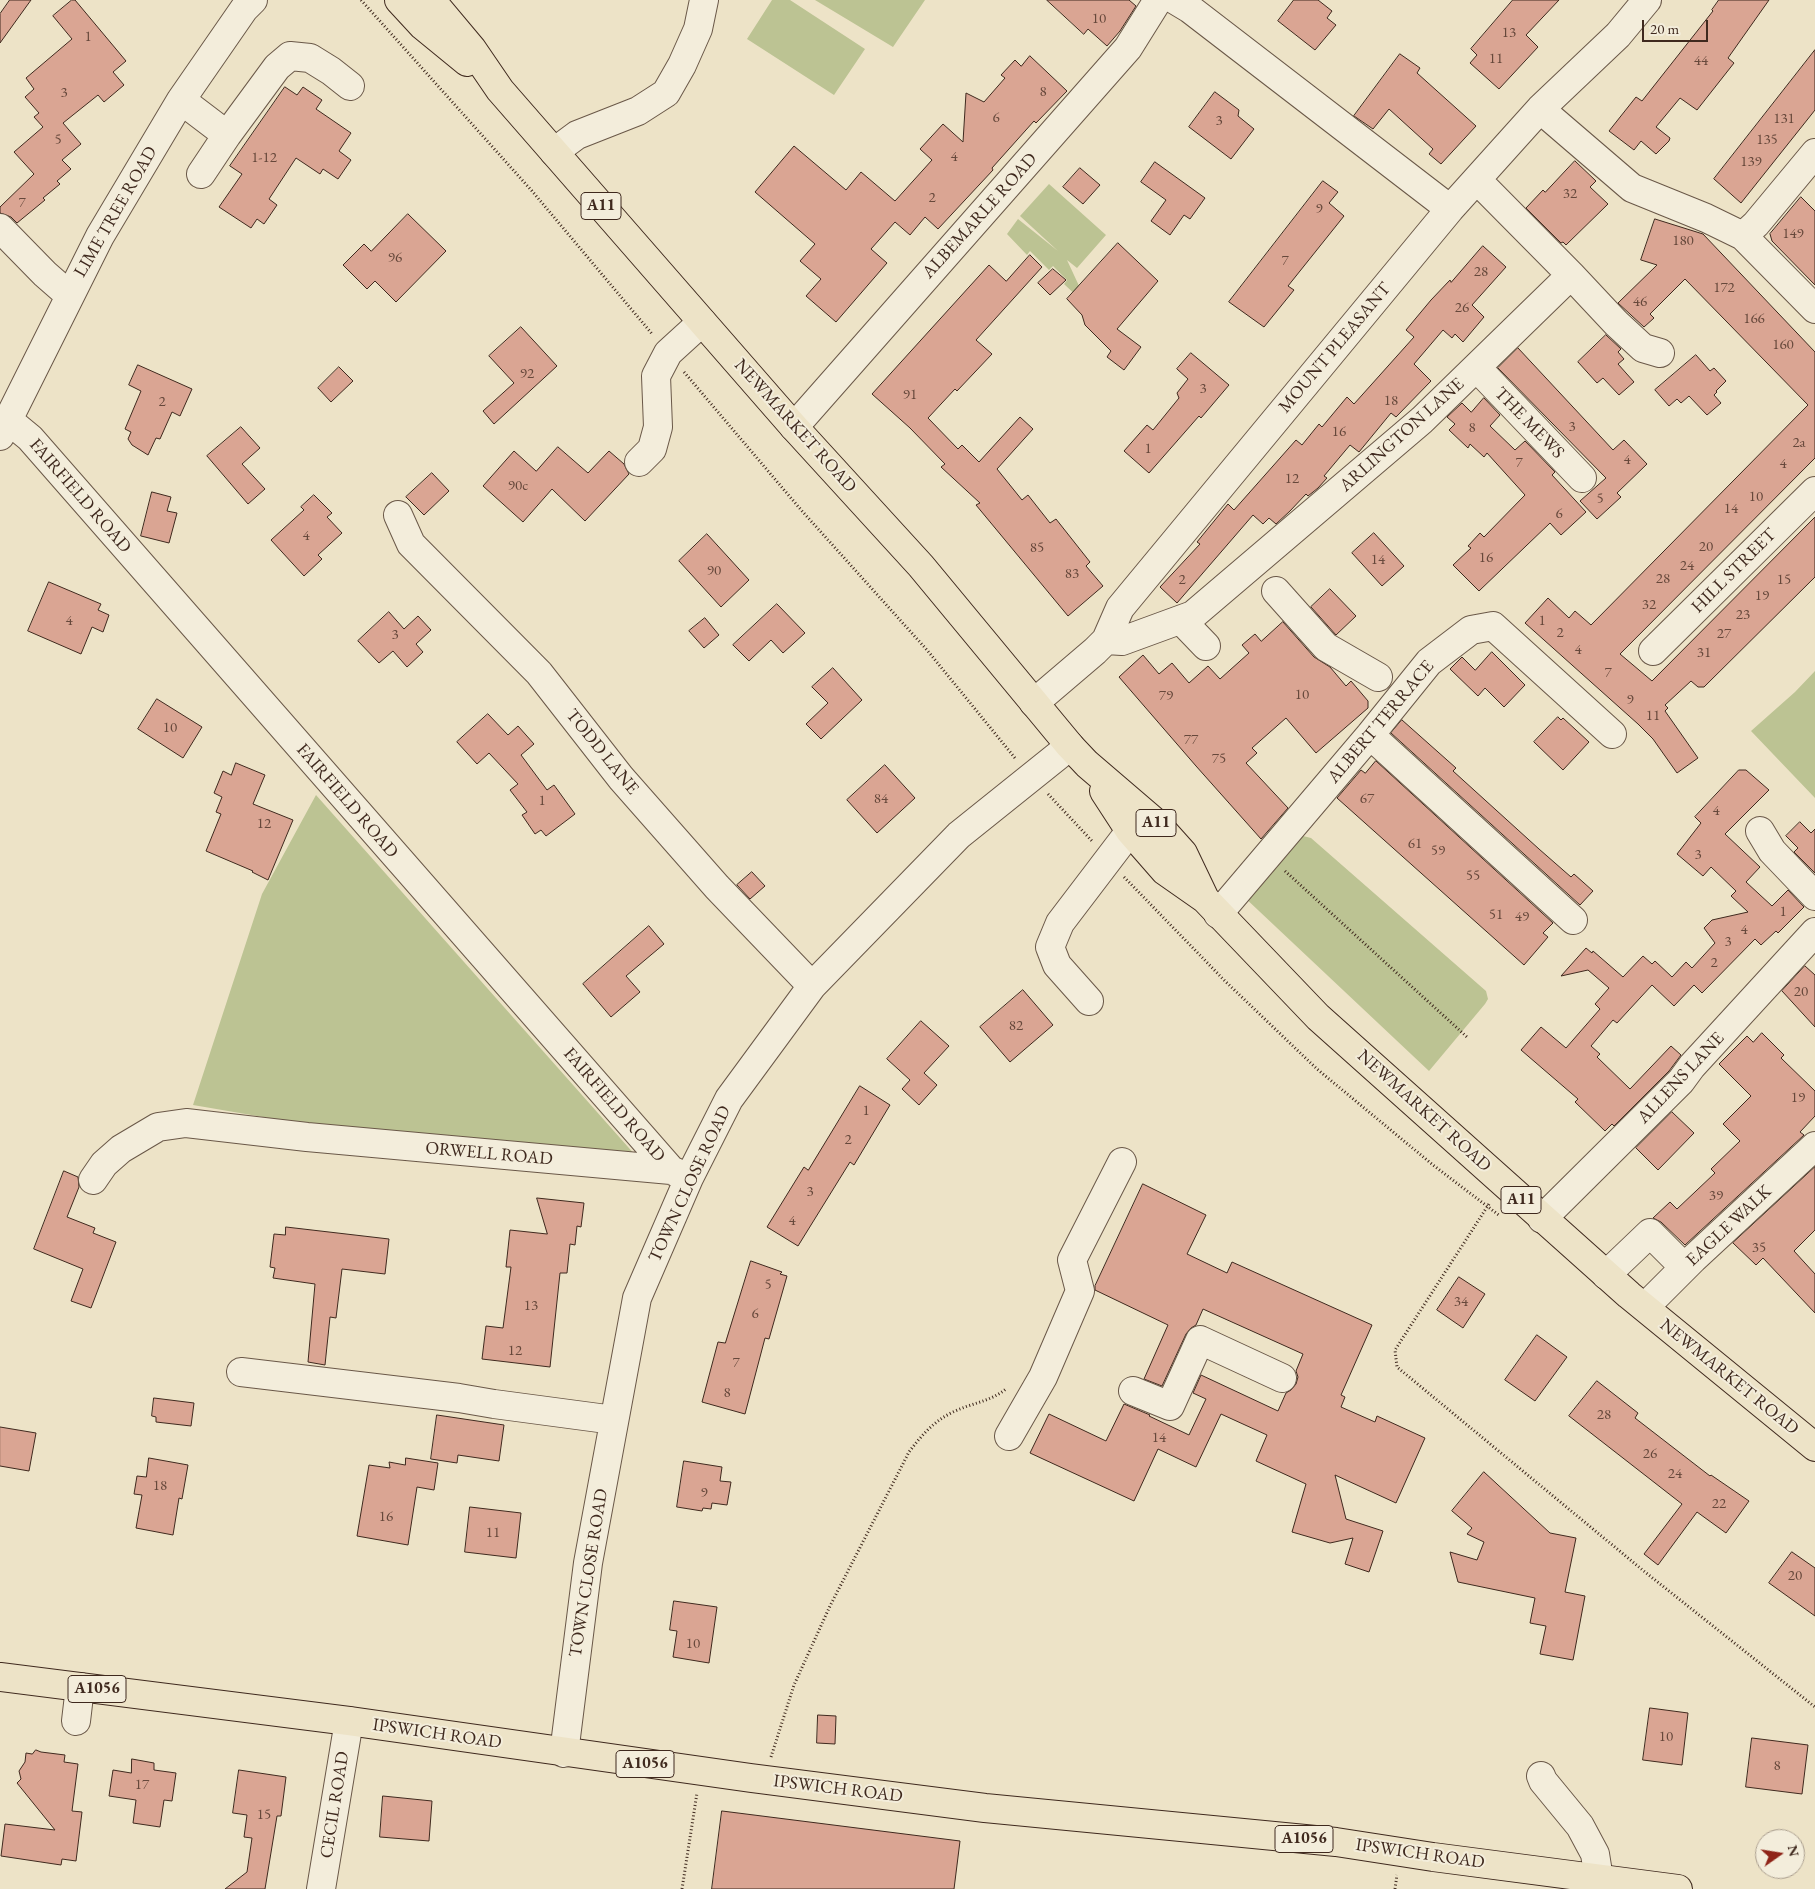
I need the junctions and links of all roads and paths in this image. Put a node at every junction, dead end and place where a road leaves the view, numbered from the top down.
1 (252, 0) edge
2 (400, 0) edge
3 (431, 0) edge
4 (704, 0) edge
5 (1158, 0) edge
6 (1175, 0) edge
7 (1647, 0) edge
8 (350, 86) dead end
9 (500, 90) junction
10 (181, 100) junction
11 (1540, 109) junction
12 (226, 135) junction
13 (554, 152) junction
14 (1815, 153) edge
15 (201, 174) dead end
16 (1477, 180) junction
17 (1450, 209) junction
18 (0, 228) edge
19 (1743, 236) junction
20 (1571, 275) junction
21 (69, 295) junction
22 (1815, 309) edge
23 (702, 322) junction
24 (1660, 353) dead end
25 (1477, 368) junction
26 (4, 427) edge
27 (794, 428) junction
28 (639, 462) dead end
29 (1582, 478) dead end
30 (1815, 491) edge
31 (398, 515) dead end
32 (1276, 591) dead end
33 (1181, 620) junction
34 (1106, 640) junction
35 (1206, 646) dead end
36 (1652, 651) dead end
37 (1378, 677) dead end
38 (1034, 703) junction
39 (1612, 734) dead end
40 (1370, 735) junction
41 (1078, 755) junction
42 (1130, 831) junction
43 (1760, 831) dead end
44 (1268, 856) junction
45 (1815, 896) edge
46 (1211, 906) junction
47 (1573, 920) dead end
48 (1815, 932) edge
49 (812, 986) junction
50 (1089, 1001) dead end
51 (1467, 1037) dead end
52 (1815, 1146) edge
53 (1122, 1162) dead end
54 (680, 1174) junction
55 (93, 1180) dead end
56 (1504, 1184) junction
57 (1542, 1219) junction
58 (1684, 1267) junction
59 (1606, 1275) junction
60 (1645, 1307) junction
61 (241, 1372) dead end
62 (1282, 1378) dead end
63 (1010, 1385) dead end
64 (1133, 1391) dead end
65 (614, 1420) junction
66 (1008, 1436) dead end
67 (1815, 1446) edge
68 (0, 1677) edge
69 (80, 1687) junction
70 (1815, 1707) edge
71 (76, 1721) dead end
72 (349, 1721) junction
73 (564, 1753) junction
74 (700, 1771) junction
75 (1541, 1776) dead end
76 (768, 1780) junction
77 (1599, 1878) junction
78 (321, 1889) edge
79 (682, 1889) edge
80 (1678, 1889) edge

1 - 10 street, LIME TREE ROAD
2 - 9 main road, NEWMARKET ROAD / A11
3 - 9 main road, NEWMARKET ROAD / A11
4 - 13 street
5 - 27 street, ALBEMARLE ROAD
6 - 17 street
7 - 11 street, MOUNT PLEASANT
8 - 12 street
9 - 13 main road, NEWMARKET ROAD / A11
10 - 12 street
10 - 21 street, LIME TREE ROAD
11 - 16 street, MOUNT PLEASANT
11 - 19 street
12 - 15 street
13 - 23 main road, NEWMARKET ROAD / A11
14 - 19 street
16 - 17 street, MOUNT PLEASANT
16 - 20 street
17 - 34 street, MOUNT PLEASANT
18 - 21 street
19 - 22 street
20 - 24 street
20 - 25 street, ARLINGTON LANE
21 - 26 street, LIME TREE ROAD
23 - 27 main road, NEWMARKET ROAD / A11
23 - 28 street
25 - 29 street, THE MEWS
25 - 33 street, ARLINGTON LANE
26 - 54 street, FAIRFIELD ROAD
27 - 38 main road, NEWMARKET ROAD / A11
30 - 36 street, HILL STREET
31 - 49 street, TODD LANE
32 - 37 street
33 - 34 street, ARLINGTON LANE
33 - 35 street
34 - 38 street, MOUNT PLEASANT
38 - 41 main road, NEWMARKET ROAD / A11
39 - 40 street, ALBERT TERRACE
40 - 44 street, ALBERT TERRACE
40 - 47 street
41 - 42 main road, NEWMARKET ROAD / A11
41 - 46 main road, NEWMARKET ROAD / A11
41 - 49 street, TOWN CLOSE ROAD
42 - 46 main road, NEWMARKET ROAD / A11
42 - 50 street
43 - 45 street
44 - 46 street, ALBERT TERRACE
44 - 51 path
46 - 56 main road, NEWMARKET ROAD / A11
48 - 57 street, ALLENS LANE
49 - 54 street, TOWN CLOSE ROAD
52 - 58 street, EAGLE WALK
53 - 66 street
54 - 55 street, ORWELL ROAD
54 - 65 street, TOWN CLOSE ROAD
56 - 57 main road, NEWMARKET ROAD / A11
56 - 70 path
57 - 59 main road, NEWMARKET ROAD / A11
58 - 59 street
58 - 60 street, EAGLE WALK
59 - 60 main road, NEWMARKET ROAD / A11
60 - 67 main road, NEWMARKET ROAD / A11
61 - 65 street
62 - 64 street
63 - 76 path
65 - 73 street, TOWN CLOSE ROAD
68 - 69 main road, IPSWICH ROAD / A1056
69 - 71 street
69 - 72 main road, IPSWICH ROAD / A1056
72 - 73 main road, IPSWICH ROAD / A1056
72 - 78 street, CECIL ROAD
73 - 74 main road, IPSWICH ROAD / A1056
74 - 76 main road, IPSWICH ROAD / A1056
74 - 79 path
75 - 77 street
76 - 77 main road, IPSWICH ROAD / A1056
77 - 80 main road, IPSWICH ROAD / A1056

